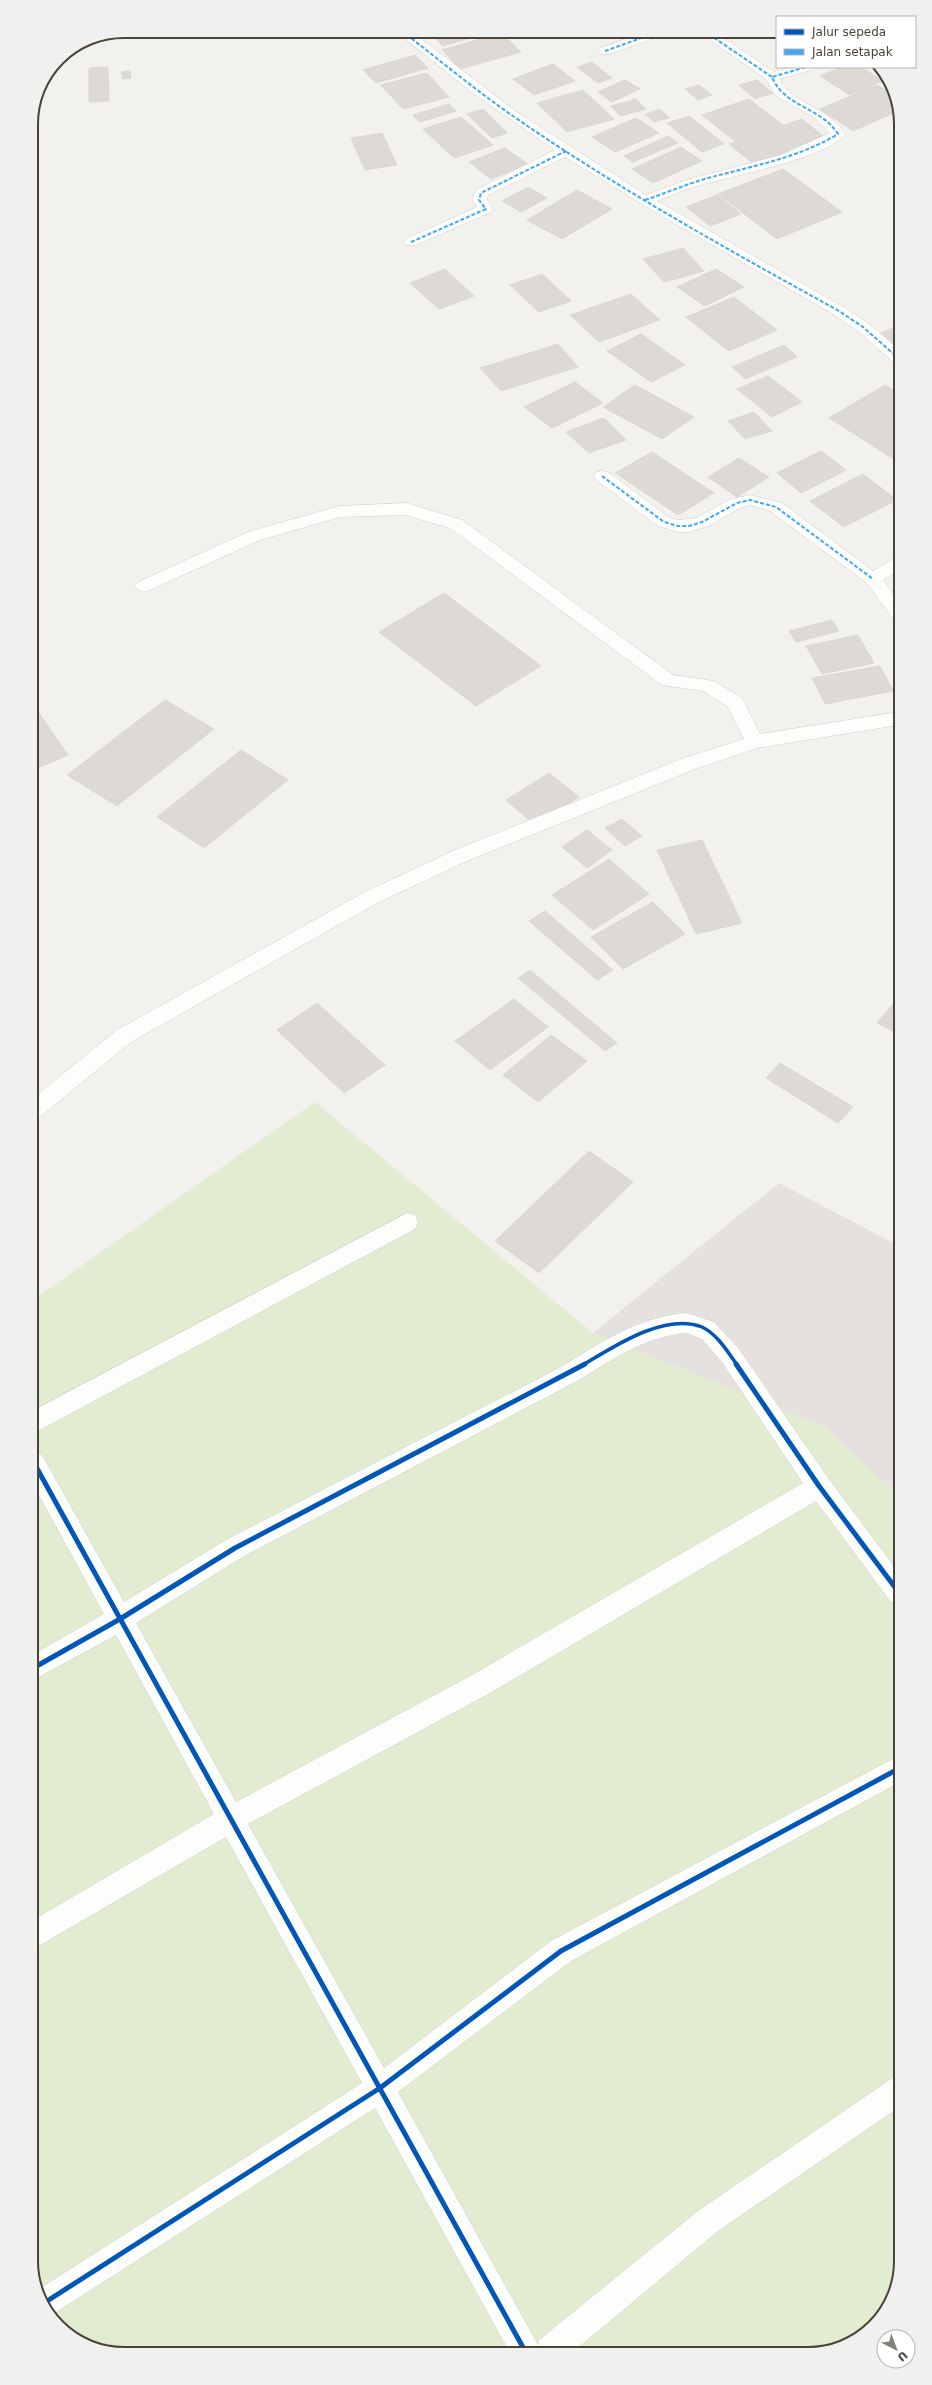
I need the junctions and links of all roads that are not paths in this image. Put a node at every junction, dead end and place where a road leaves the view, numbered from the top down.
1 (411, 38) edge
2 (641, 38) edge
3 (714, 38) edge
4 (605, 51) dead end
5 (803, 68) edge
6 (772, 77) junction
7 (566, 151) junction
8 (645, 200) junction
9 (411, 242) dead end
10 (894, 354) edge
11 (602, 476) dead end
12 (894, 565) edge
13 (873, 579) junction
14 (144, 586) dead end
15 (894, 608) edge
16 (894, 719) edge
17 (755, 742) junction
18 (38, 1106) edge
19 (407, 1222) dead end
20 (38, 1420) edge
21 (38, 1470) edge
22 (819, 1486) junction
23 (894, 1586) edge
24 (120, 1619) junction
25 (38, 1665) edge
26 (894, 1771) edge
27 (231, 1819) junction
28 (38, 1932) edge
29 (380, 2088) junction
30 (894, 2094) edge
31 (48, 2301) edge
32 (523, 2347) edge
33 (555, 2347) edge

1 - 7 street
2 - 4 street
3 - 6 street
5 - 6 street
6 - 8 street
7 - 8 street
7 - 9 street
8 - 10 street
11 - 13 street
12 - 13 street
13 - 15 street
14 - 17 street
16 - 17 street
17 - 18 street
19 - 20 street
21 - 24 street
22 - 23 street
22 - 24 street
22 - 27 street
24 - 25 street
24 - 27 street
26 - 29 street
27 - 28 street
27 - 29 street
29 - 31 street
29 - 32 street
30 - 33 street

